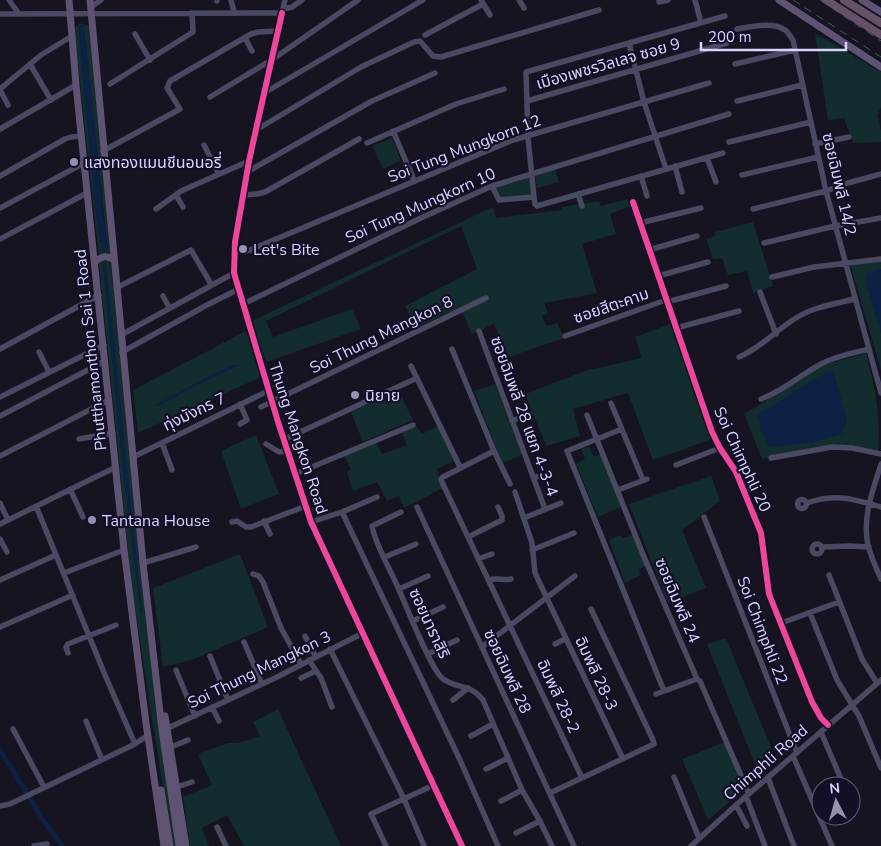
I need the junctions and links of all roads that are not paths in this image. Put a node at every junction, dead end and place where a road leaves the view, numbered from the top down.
1 (9, 0) edge
2 (69, 0) edge
3 (101, 0) edge
4 (285, 0) edge
5 (302, 0) edge
6 (358, 0) edge
7 (423, 0) edge
8 (519, 0) edge
9 (659, 0) edge
10 (668, 0) edge
11 (695, 0) edge
12 (779, 0) edge
13 (826, 0) edge
14 (844, 0) edge
15 (862, 0) edge
16 (234, 1) edge
17 (482, 2) edge
18 (524, 8) dead end
19 (90, 9) edge
20 (599, 10) dead end
21 (282, 11) junction
22 (234, 12) junction
23 (881, 12) edge
24 (72, 13) junction
25 (192, 13) junction
26 (0, 14) edge
27 (19, 14) junction
28 (490, 16) dead end
29 (724, 16) dead end
30 (701, 23) junction
31 (881, 23) edge
32 (737, 29) dead end
33 (279, 31) junction
34 (134, 34) dead end
35 (425, 35) dead end
36 (881, 35) edge
37 (72, 36) junction
38 (244, 38) junction
39 (629, 43) junction
40 (726, 43) dead end
41 (795, 50) junction
42 (252, 52) dead end
43 (273, 59) junction
44 (150, 60) junction
45 (30, 64) junction
46 (735, 64) dead end
47 (881, 67) edge
48 (636, 70) junction
49 (435, 73) dead end
50 (709, 83) dead end
51 (110, 84) dead end
52 (76, 85) junction
53 (802, 85) junction
54 (0, 89) edge
55 (504, 89) dead end
56 (264, 92) junction
57 (210, 97) dead end
58 (51, 100) junction
59 (737, 101) dead end
60 (527, 102) junction
61 (644, 102) junction
62 (8, 105) dead end
63 (729, 114) dead end
64 (811, 122) junction
65 (0, 128) edge
66 (256, 130) junction
67 (393, 131) junction
68 (528, 135) junction
69 (82, 136) junction
70 (656, 137) junction
71 (849, 138) dead end
72 (359, 139) dead end
73 (729, 142) dead end
74 (367, 143) dead end
75 (815, 144) junction
76 (204, 145) dead end
77 (104, 151) junction
78 (723, 153) dead end
79 (818, 156) junction
80 (707, 158) junction
81 (249, 161) junction
82 (84, 163) junction
83 (675, 166) junction
84 (666, 169) junction
85 (248, 172) junction
86 (219, 174) junction
87 (532, 174) junction
88 (881, 174) edge
89 (742, 175) dead end
90 (0, 176) edge
91 (641, 176) junction
92 (414, 180) junction
93 (716, 182) dead end
94 (492, 186) junction
95 (682, 192) dead end
96 (826, 192) junction
97 (87, 193) junction
98 (176, 194) junction
99 (578, 194) junction
100 (243, 195) junction
101 (647, 196) dead end
102 (534, 197) junction
103 (633, 202) dead end
104 (184, 206) dead end
105 (582, 206) dead end
106 (0, 208) edge
107 (700, 208) dead end
108 (156, 209) dead end
109 (753, 209) dead end
110 (881, 218) edge
111 (640, 223) junction
112 (835, 226) junction
113 (697, 236) dead end
114 (0, 239) edge
115 (764, 243) dead end
116 (234, 250) junction
117 (649, 250) junction
118 (881, 259) edge
119 (114, 260) junction
120 (95, 262) junction
121 (708, 262) dead end
122 (845, 263) junction
123 (234, 272) junction
124 (658, 276) junction
125 (772, 277) dead end
126 (211, 284) junction
127 (726, 286) dead end
128 (116, 288) junction
129 (239, 289) junction
130 (760, 292) dead end
131 (99, 295) junction
132 (163, 296) dead end
133 (486, 298) dead end
134 (854, 299) junction
135 (667, 301) junction
136 (243, 304) junction
137 (169, 307) junction
138 (739, 311) dead end
139 (676, 328) junction
140 (479, 331) dead end
141 (776, 334) junction
142 (121, 335) junction
143 (565, 336) dead end
144 (104, 345) junction
145 (0, 349) edge
146 (452, 349) dead end
147 (868, 349) junction
148 (39, 352) dead end
149 (122, 352) junction
150 (739, 357) dead end
151 (105, 361) junction
152 (411, 366) dead end
153 (49, 372) junction
154 (879, 377) edge
155 (417, 378) junction
156 (268, 390) junction
157 (881, 393) edge
158 (0, 397) edge
159 (109, 400) junction
160 (761, 400) dead end
161 (272, 402) junction
162 (240, 404) junction
163 (611, 404) dead end
164 (261, 407) dead end
165 (530, 414) dead end
166 (586, 415) dead end
167 (0, 416) edge
168 (512, 421) junction
169 (240, 424) dead end
170 (413, 425) dead end
171 (622, 429) junction
172 (113, 433) junction
173 (79, 440) dead end
174 (284, 440) junction
175 (597, 440) junction
176 (162, 443) junction
177 (266, 444) dead end
178 (720, 448) junction
179 (288, 451) junction
180 (494, 451) junction
181 (881, 454) edge
182 (0, 456) edge
183 (132, 457) junction
184 (771, 458) dead end
185 (881, 464) edge
186 (676, 465) dead end
187 (116, 467) junction
188 (460, 467) junction
189 (172, 470) dead end
190 (295, 474) junction
191 (542, 475) dead end
192 (534, 478) junction
193 (510, 484) dead end
194 (70, 489) junction
195 (618, 490) junction
196 (515, 492) dead end
197 (377, 497) dead end
198 (0, 503) edge
199 (561, 503) dead end
200 (807, 503) dead end
201 (869, 504) junction
202 (36, 506) junction
203 (306, 506) junction
204 (417, 507) dead end
205 (498, 507) dead end
206 (881, 508) edge
207 (545, 509) junction
208 (342, 512) junction
209 (401, 512) dead end
210 (83, 517) dead end
211 (704, 517) dead end
212 (524, 518) junction
213 (8, 520) junction
214 (264, 521) junction
215 (232, 522) dead end
216 (311, 522) junction
217 (0, 524) edge
218 (574, 533) dead end
219 (270, 534) dead end
220 (468, 537) junction
221 (0, 539) edge
222 (416, 544) dead end
223 (196, 547) dead end
224 (822, 547) dead end
225 (869, 547) junction
226 (124, 550) junction
227 (532, 550) junction
228 (7, 552) dead end
229 (492, 554) dead end
230 (56, 555) junction
231 (385, 558) junction
232 (478, 559) junction
233 (143, 563) junction
234 (64, 572) junction
235 (253, 574) dead end
236 (830, 575) dead end
237 (428, 576) dead end
238 (575, 576) dead end
239 (511, 579) dead end
240 (881, 579) edge
241 (0, 580) edge
242 (489, 580) junction
243 (399, 589) junction
244 (73, 595) junction
245 (546, 598) junction
246 (839, 602) junction
247 (443, 607) dead end
248 (590, 609) dead end
249 (810, 613) junction
250 (413, 621) junction
251 (781, 624) junction
252 (116, 625) dead end
253 (510, 626) junction
254 (0, 627) edge
255 (362, 633) junction
256 (89, 634) junction
257 (305, 636) dead end
258 (566, 639) junction
259 (457, 640) dead end
260 (244, 642) dead end
261 (555, 644) dead end
262 (482, 647) junction
263 (330, 650) junction
264 (68, 653) dead end
265 (428, 654) junction
266 (210, 656) dead end
267 (316, 657) junction
268 (309, 660) junction
269 (301, 664) junction
270 (176, 670) dead end
271 (316, 671) junction
272 (300, 678) dead end
273 (696, 679) junction
274 (879, 682) edge
275 (262, 684) junction
276 (468, 688) junction
277 (664, 691) junction
278 (159, 694) junction
279 (656, 694) dead end
280 (144, 696) junction
281 (228, 700) junction
282 (453, 700) dead end
283 (852, 705) junction
284 (332, 707) dead end
285 (212, 708) junction
286 (195, 716) junction
287 (86, 721) dead end
288 (219, 721) dead end
289 (494, 724) junction
290 (828, 726) junction
291 (168, 728) junction
292 (14, 729) dead end
293 (821, 732) junction
294 (148, 735) junction
295 (471, 736) dead end
296 (188, 740) dead end
297 (135, 744) junction
298 (171, 747) junction
299 (795, 754) junction
300 (508, 758) junction
301 (623, 759) junction
302 (102, 760) junction
303 (881, 768) edge
304 (486, 769) dead end
305 (840, 776) edge
306 (674, 777) dead end
307 (582, 778) junction
308 (768, 778) junction
309 (192, 782) dead end
310 (177, 786) junction
311 (434, 786) junction
312 (44, 787) junction
313 (522, 790) junction
314 (550, 793) junction
315 (748, 795) junction
316 (404, 799) junction
317 (501, 801) dead end
318 (736, 805) junction
319 (0, 806) edge
320 (540, 821) junction
321 (747, 826) dead end
322 (217, 827) dead end
323 (516, 833) dead end
324 (700, 838) junction
325 (47, 844) dead end
326 (34, 846) edge
327 (164, 846) edge
328 (170, 846) edge
329 (179, 846) edge
330 (186, 846) edge
331 (226, 846) edge
332 (386, 846) edge
333 (424, 846) edge
334 (462, 846) edge
335 (498, 846) edge
336 (552, 846) edge
337 (574, 846) edge
338 (691, 846) edge
339 (765, 846) edge
340 (794, 846) edge
341 (832, 846) edge

1 - 27 street
2 - 24 main road, Phutthamonthon Sai 1 Road
3 - 19 street
4 - 21 street, Thung Mangkon Road
5 - 21 street
6 - 43 street
7 - 56 street
8 - 18 street
9 - 10 street
11 - 30 street
12 - 47 main road
13 - 36 highway
14 - 31 highway
15 - 23 main road
16 - 22 street
17 - 28 street
17 - 35 street
19 - 24 street
19 - 25 street
19 - 77 main road, Phutthamonthon Sai 1 Road
20 - 66 street
21 - 22 street
21 - 33 street, Thung Mangkon Road
22 - 25 street
24 - 27 street
24 - 37 main road, Phutthamonthon Sai 1 Road
25 - 44 street
26 - 27 street
29 - 30 street
30 - 39 street
32 - 41 street, ซอยฉิมพลี 14/2
33 - 38 street
33 - 43 street, Thung Mangkon Road
34 - 44 street
37 - 45 street
37 - 52 main road, Phutthamonthon Sai 1 Road
38 - 42 street
38 - 77 street
39 - 48 street
39 - 60 street
40 - 48 street, เมืองเพชรวิลเลจ ซอย 9
41 - 46 street
41 - 53 street, ซอยฉิมพลี 14/2
43 - 56 street, Thung Mangkon Road
43 - 57 street
44 - 51 street
45 - 54 street
45 - 58 street
48 - 60 street, เมืองเพชรวิลเลจ ซอย 9
48 - 61 street
49 - 85 street
50 - 61 street, Soi Tung Mungkorn 12
52 - 58 street
52 - 69 main road, Phutthamonthon Sai 1 Road
53 - 59 street
53 - 64 street, ซอยฉิมพลี 14/2
54 - 62 street
55 - 67 street
56 - 66 street, Thung Mangkon Road
58 - 65 street
60 - 68 street
61 - 68 street, Soi Tung Mungkorn 12
61 - 70 street
63 - 70 street, Soi Tung Mungkorn 10
64 - 73 street
64 - 75 street, ซอยฉิมพลี 14/2
66 - 81 street, Thung Mangkon Road
67 - 74 street
67 - 92 street
68 - 87 street
68 - 92 street, Soi Tung Mungkorn 12
69 - 82 main road, Phutthamonthon Sai 1 Road
69 - 90 street
70 - 84 street
70 - 87 street, Soi Tung Mungkorn 10
71 - 75 street
72 - 100 street
75 - 79 street, ซอยฉิมพลี 14/2
76 - 86 street
77 - 119 main road, Phutthamonthon Sai 1 Road
78 - 80 street
79 - 89 street
79 - 96 street, ซอยฉิมพลี 14/2
80 - 83 street
80 - 93 street
81 - 85 street, Thung Mangkon Road
81 - 86 street
82 - 97 main road, Phutthamonthon Sai 1 Road
82 - 106 street
83 - 84 street
83 - 95 street
84 - 91 street
85 - 100 street, Thung Mangkon Road
86 - 98 street
87 - 94 street, Soi Tung Mungkorn 10
87 - 102 street
88 - 96 street
91 - 99 street
91 - 101 street
92 - 116 street, Soi Tung Mungkorn 12
94 - 102 street
94 - 136 street, Soi Tung Mungkorn 10
96 - 109 street
96 - 112 street, ซอยฉิมพลี 14/2
97 - 114 street
97 - 120 main road, Phutthamonthon Sai 1 Road
98 - 104 street
98 - 108 street
99 - 102 street
99 - 105 street
100 - 116 street, Thung Mangkon Road
103 - 111 street, Soi Chimphli 20
107 - 111 street
110 - 112 street
111 - 117 street, Soi Chimphli 20
112 - 115 street
112 - 122 street, ซอยฉิมพลี 14/2
113 - 117 street
116 - 123 street, Thung Mangkon Road
117 - 124 street, Soi Chimphli 20
118 - 122 street
119 - 120 main road
119 - 128 main road, Phutthamonthon Sai 1 Road
120 - 131 main road, Phutthamonthon Sai 1 Road
121 - 124 street
122 - 125 street
122 - 134 street, ซอยฉิมพลี 14/2
123 - 126 street
123 - 129 street, Thung Mangkon Road
124 - 135 street, Soi Chimphli 20
126 - 128 street
126 - 137 street
127 - 135 street, ซอยสีตะคาม
128 - 142 main road, Phutthamonthon Sai 1 Road
129 - 136 street, Thung Mangkon Road
129 - 149 street
130 - 141 street
131 - 144 main road, Phutthamonthon Sai 1 Road
131 - 145 street
132 - 137 street
133 - 161 street, Soi Thung Mangkon 8
134 - 141 street
134 - 147 street, ซอยฉิมพลี 14/2
135 - 139 street, Soi Chimphli 20
135 - 143 street, ซอยสีตะคาม
136 - 156 street, Thung Mangkon Road
137 - 142 street
138 - 139 street
139 - 178 street, Soi Chimphli 20
140 - 168 street, ซอยฉิมพลี 28 แยก 4-3-4
141 - 150 street
142 - 149 main road, Phutthamonthon Sai 1 Road
144 - 151 main road, Phutthamonthon Sai 1 Road
144 - 153 street
146 - 180 street
147 - 154 street, ซอยฉิมพลี 14/2
147 - 160 street
148 - 153 street
149 - 183 main road, Phutthamonthon Sai 1 Road
151 - 159 main road, Phutthamonthon Sai 1 Road
151 - 167 street
152 - 155 street
153 - 158 street
154 - 157 street, ซอยฉิมพลี 14/2
155 - 174 street
155 - 188 street
156 - 161 street, Thung Mangkon Road
156 - 162 street, ทุ่งมังกร 7
159 - 172 main road, Phutthamonthon Sai 1 Road
159 - 182 street
161 - 164 street, Soi Thung Mangkon 8
161 - 174 street, Thung Mangkon Road
162 - 169 street
162 - 176 street, ทุ่งมังกร 7
163 - 171 street
165 - 168 street
166 - 175 street, ซอยฉิมพลี 24
168 - 192 street, ซอยฉิมพลี 28 แยก 4-3-4
170 - 190 street
171 - 175 street
171 - 195 street
172 - 173 street
172 - 187 main road, Phutthamonthon Sai 1 Road
174 - 179 street, Thung Mangkon Road
175 - 195 street, ซอยฉิมพลี 24
175 - 277 street
176 - 183 street, ทุ่งมังกร 7
176 - 189 street
177 - 179 street
178 - 186 street
178 - 251 street, Soi Chimphli 20
179 - 190 street, Thung Mangkon Road
180 - 188 street
180 - 193 street
181 - 184 street
183 - 233 main road, Phutthamonthon Sai 1 Road
185 - 201 street
187 - 194 street
187 - 226 main road, Phutthamonthon Sai 1 Road
188 - 220 street, ฉิมพลี 28-2
190 - 203 street, Thung Mangkon Road
191 - 192 street
192 - 207 street, ซอยฉิมพลี 28 แยก 4-3-4
194 - 202 street
194 - 210 street
195 - 273 street, ซอยฉิมพลี 24
196 - 212 street, ฉิมพลี 28-3
197 - 208 street
198 - 213 street
199 - 207 street
200 - 201 street
201 - 206 street
201 - 225 street
202 - 213 street
202 - 230 street
203 - 214 street
203 - 216 street, Thung Mangkon Road
204 - 262 street, ซอยฉิมพลี 28
205 - 220 street
207 - 212 street
208 - 216 street
208 - 335 street
209 - 231 street, ซอยนาราสิริ
211 - 299 street, Soi Chimphli 22
212 - 227 street, ฉิมพลี 28-3
213 - 217 street
214 - 215 street
214 - 219 street
216 - 255 street, Thung Mangkon Road
218 - 227 street
220 - 232 street, ฉิมพลี 28-2
221 - 228 street
222 - 231 street
223 - 233 street
224 - 225 street
225 - 240 street
226 - 234 street
226 - 280 main road, Phutthamonthon Sai 1 Road
227 - 245 street, ฉิมพลี 28-3
229 - 232 street
230 - 234 street
230 - 241 street
231 - 243 street, ซอยนาราสิริ
232 - 242 street, ฉิมพลี 28-2
233 - 278 main road, Phutthamonthon Sai 1 Road
234 - 244 street
235 - 269 street
236 - 246 street
237 - 243 street
238 - 245 street
239 - 242 street
242 - 253 street, ฉิมพลี 28-2
243 - 250 street, ซอยนาราสิริ
244 - 254 street
244 - 256 street
245 - 253 street
245 - 258 street, ฉิมพลี 28-3
246 - 249 street
246 - 274 street
247 - 250 street
248 - 301 street
249 - 251 street
249 - 283 street
250 - 265 street, ซอยนาราสิริ
251 - 290 street, Soi Chimphli 20
252 - 256 street
253 - 262 street
253 - 307 street, ฉิมพลี 28-2
255 - 263 street, Soi Thung Mangkon 3
255 - 311 street, Thung Mangkon Road
256 - 264 street
256 - 297 street
257 - 267 street
258 - 261 street
258 - 301 street, ฉิมพลี 28-3
259 - 265 street
260 - 275 street
262 - 314 street, ซอยฉิมพลี 28
263 - 267 street, Soi Thung Mangkon 3
263 - 316 street
265 - 276 street, ซอยนาราสิริ
266 - 281 street
267 - 268 street, Soi Thung Mangkon 3
268 - 269 street, Soi Thung Mangkon 3
268 - 271 street
269 - 275 street, Soi Thung Mangkon 3
270 - 286 street
271 - 272 street
271 - 284 street
273 - 277 street
273 - 315 street, ซอยฉิมพลี 24
274 - 283 street, Chimphli Road
275 - 281 street, Soi Thung Mangkon 3
276 - 282 street
276 - 289 street, ซอยนาราสิริ
277 - 279 street
278 - 291 main road, Phutthamonthon Sai 1 Road
278 - 329 main road, Phutthamonthon Sai 1 Road
280 - 294 main road, Phutthamonthon Sai 1 Road
280 - 328 main road, Phutthamonthon Sai 1 Road
281 - 285 street, Soi Thung Mangkon 3
283 - 290 street, Chimphli Road
283 - 303 street
285 - 286 street, Soi Thung Mangkon 3
285 - 288 street
286 - 291 street, Soi Thung Mangkon 3
287 - 302 street
289 - 295 street
289 - 300 street, ซอยนาราสิริ
290 - 293 street, Chimphli Road
291 - 298 main road, Phutthamonthon Sai 1 Road
292 - 312 street
293 - 299 street, Chimphli Road
293 - 305 street
294 - 297 street
294 - 327 main road, Phutthamonthon Sai 1 Road
296 - 298 street
297 - 302 street
298 - 310 main road, Phutthamonthon Sai 1 Road
299 - 308 street, Chimphli Road
299 - 341 street, Soi Chimphli 22
300 - 304 street
300 - 313 street, ซอยนาราสิริ
301 - 307 street
302 - 312 street
306 - 324 street
307 - 314 street
308 - 315 street, Chimphli Road
308 - 340 street
309 - 310 street
310 - 330 main road, Phutthamonthon Sai 1 Road
311 - 316 street
311 - 334 street, Thung Mangkon Road
312 - 319 street
313 - 317 street
313 - 320 street, ซอยนาราสิริ
314 - 337 street, ซอยฉิมพลี 28
315 - 318 street, Chimphli Road
315 - 339 street, ซอยฉิมพลี 24
316 - 332 street
316 - 333 street
318 - 321 street
318 - 324 street, Chimphli Road
320 - 323 street
320 - 336 street, ซอยนาราสิริ
322 - 331 street
324 - 338 street, Chimphli Road
325 - 326 street

